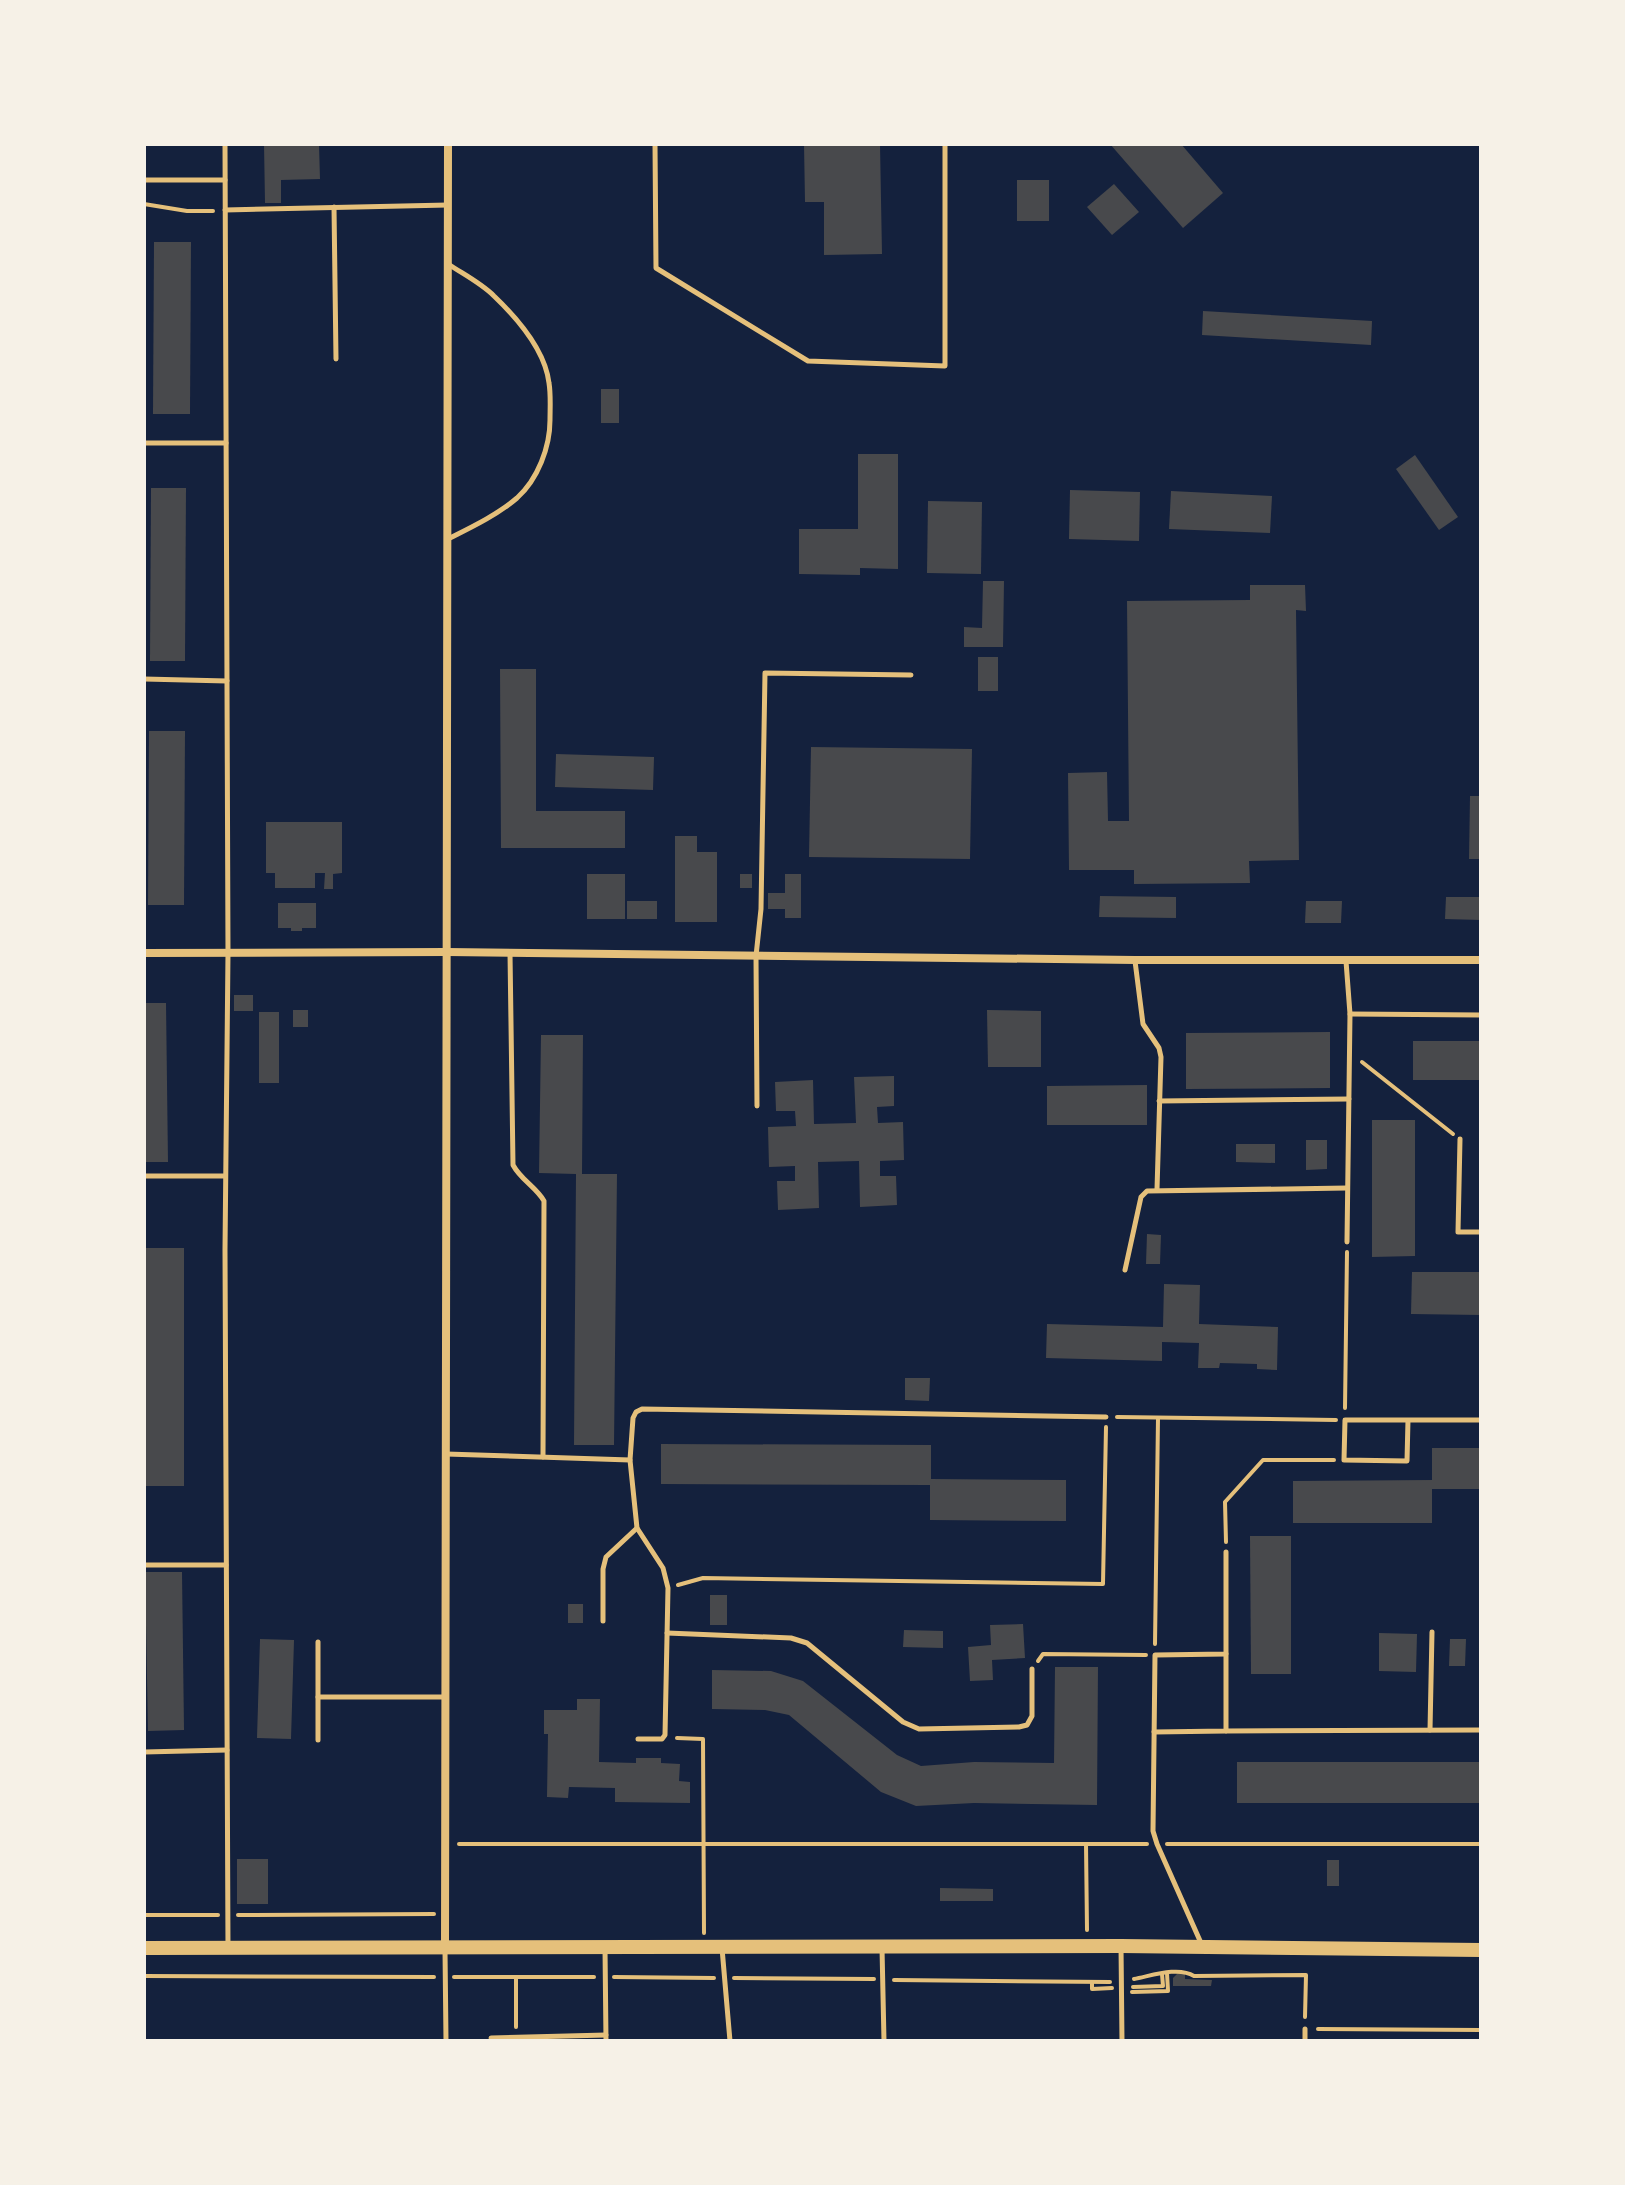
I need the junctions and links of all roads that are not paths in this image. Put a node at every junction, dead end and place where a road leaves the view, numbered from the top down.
1 (225, 144) edge
2 (448, 144) edge
3 (655, 144) edge
4 (945, 144) edge
5 (144, 180) edge
6 (225, 180) junction
7 (448, 205) junction
8 (334, 207) junction
9 (225, 210) junction
10 (448, 264) junction
11 (336, 359) dead end
12 (144, 443) edge
13 (226, 443) junction
14 (447, 539) junction
15 (911, 675) dead end
16 (144, 679) edge
17 (227, 681) junction
18 (447, 952) junction
19 (144, 953) edge
20 (228, 953) junction
21 (510, 953) junction
22 (756, 956) junction
23 (1135, 960) junction
24 (1481, 960) edge
25 (1346, 961) junction
26 (1350, 1014) junction
27 (1481, 1015) edge
28 (1349, 1099) junction
29 (1159, 1101) junction
30 (757, 1106) dead end
31 (1460, 1139) road end
32 (144, 1176) edge
33 (225, 1176) junction
34 (1347, 1188) junction
35 (1157, 1189) junction
36 (1481, 1232) edge
37 (1347, 1242) road end
38 (1125, 1270) dead end
39 (1106, 1417) road end
40 (1408, 1420) junction
41 (1481, 1420) edge
42 (446, 1454) junction
43 (543, 1457) junction
44 (630, 1460) junction
45 (637, 1528) junction
46 (1226, 1552) road end
47 (144, 1565) edge
48 (226, 1565) junction
49 (603, 1621) dead end
50 (1432, 1632) dead end
51 (667, 1633) junction
52 (318, 1642) dead end
53 (1226, 1654) junction
54 (1032, 1669) road end
55 (318, 1697) junction
56 (446, 1697) junction
57 (1430, 1730) junction
58 (1481, 1730) edge
59 (1226, 1731) junction
60 (1154, 1732) junction
61 (638, 1739) dead end
62 (318, 1740) dead end
63 (227, 1750) junction
64 (144, 1752) edge
65 (1121, 1946) junction
66 (445, 1947) junction
67 (605, 1947) junction
68 (722, 1947) junction
69 (882, 1947) junction
70 (1202, 1947) junction
71 (144, 1948) edge
72 (228, 1948) junction
73 (1481, 1950) edge
74 (1305, 2029) road end
75 (491, 2038) dead end
76 (606, 2038) edge
77 (446, 2041) edge
78 (730, 2041) edge
79 (884, 2041) edge
80 (1122, 2041) edge
81 (1305, 2041) edge

1 - 6 lane
2 - 7 street
3 - 4 lane
5 - 6 lane
6 - 9 lane
7 - 8 lane
7 - 10 street
8 - 9 lane
8 - 11 lane
9 - 13 lane
10 - 14 street
10 - 14 lane
12 - 13 lane
13 - 17 lane
14 - 18 street
15 - 22 lane
16 - 17 lane
17 - 20 lane
18 - 20 street
18 - 21 street
18 - 42 street
19 - 20 street
20 - 33 lane
21 - 22 street
21 - 43 lane
22 - 23 street
22 - 30 lane
23 - 25 street
23 - 29 lane
24 - 25 street
25 - 26 lane
26 - 27 lane
26 - 28 lane
28 - 29 lane
28 - 34 lane
29 - 35 lane
31 - 36 lane
32 - 33 lane
33 - 48 lane
34 - 35 lane
34 - 37 lane
35 - 38 lane
39 - 44 lane
40 - 40 lane
40 - 41 lane
42 - 43 lane
42 - 56 street
43 - 44 lane
44 - 45 lane
45 - 49 lane
45 - 51 lane
46 - 53 lane
47 - 48 lane
48 - 63 lane
50 - 57 lane
51 - 54 lane
51 - 61 lane
52 - 55 lane
53 - 59 lane
53 - 60 lane
55 - 56 lane
55 - 62 lane
56 - 66 street
57 - 58 lane
57 - 59 lane
59 - 60 lane
60 - 70 lane
63 - 64 lane
63 - 72 lane
65 - 69 main road
65 - 70 main road
65 - 80 lane
66 - 67 main road
66 - 72 main road
66 - 77 lane
67 - 68 main road
67 - 76 lane
68 - 69 main road
68 - 78 lane
69 - 79 lane
70 - 73 main road
71 - 72 main road
74 - 81 lane
75 - 76 lane

